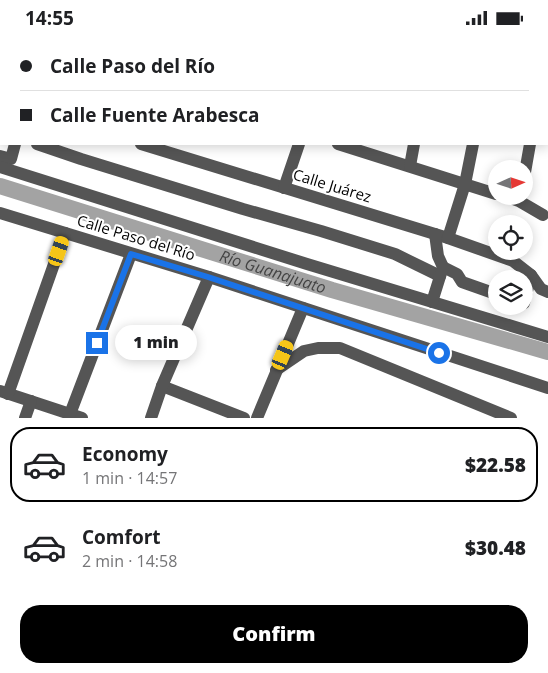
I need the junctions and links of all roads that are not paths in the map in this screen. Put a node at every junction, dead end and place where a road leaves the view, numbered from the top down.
1 (40, 145) edge
2 (144, 145) edge
3 (298, 145) edge
4 (344, 145) edge
5 (414, 145) edge
6 (473, 145) edge
7 (530, 145) edge
8 (357, 147) edge
9 (7, 158) edge
10 (527, 160) edge
11 (410, 166) junction
12 (23, 174) junction
13 (465, 184) junction
14 (284, 188) junction
15 (488, 191) edge
16 (529, 205) edge
17 (0, 213) edge
18 (543, 215) dead end
19 (65, 233) junction
20 (435, 234) junction
21 (448, 238) junction
22 (131, 254) junction
23 (525, 270) edge
24 (441, 272) junction
25 (208, 277) junction
26 (533, 278) edge
27 (488, 291) edge
28 (548, 292) edge
29 (432, 302) junction
30 (302, 308) junction
31 (548, 337) edge
32 (276, 371) junction
33 (162, 386) junction
34 (548, 388) edge
35 (4, 393) edge
36 (31, 401) junction
37 (76, 416) edge
38 (25, 418) edge
39 (151, 418) edge
40 (244, 418) edge
41 (257, 418) edge
42 (511, 418) edge

1 - 24 street
2 - 14 street, Calle Juárez
3 - 14 street
4 - 8 street
5 - 11 street
6 - 13 street
7 - 10 street
8 - 11 street
9 - 12 street, Calle Paso del Río
9 - 12 street
11 - 13 street
12 - 29 street, Calle Paso del Río
13 - 15 street
13 - 21 street
14 - 20 street, Calle Juárez
16 - 18 street
17 - 19 street, Calle Paso del Río
19 - 22 street, Calle Paso del Río
19 - 35 street
20 - 21 street, Calle Juárez
20 - 24 street
21 - 23 street, Calle Juárez
22 - 25 street, Calle Paso del Río
22 - 37 street
24 - 27 street
24 - 29 street
25 - 30 street, Calle Paso del Río
25 - 33 street
26 - 28 street
29 - 31 street, Calle Paso del Río
30 - 32 street
30 - 34 street, Calle Paso del Río
32 - 41 street
32 - 42 street
33 - 39 street
33 - 40 street
35 - 36 street
36 - 37 street
36 - 38 street

